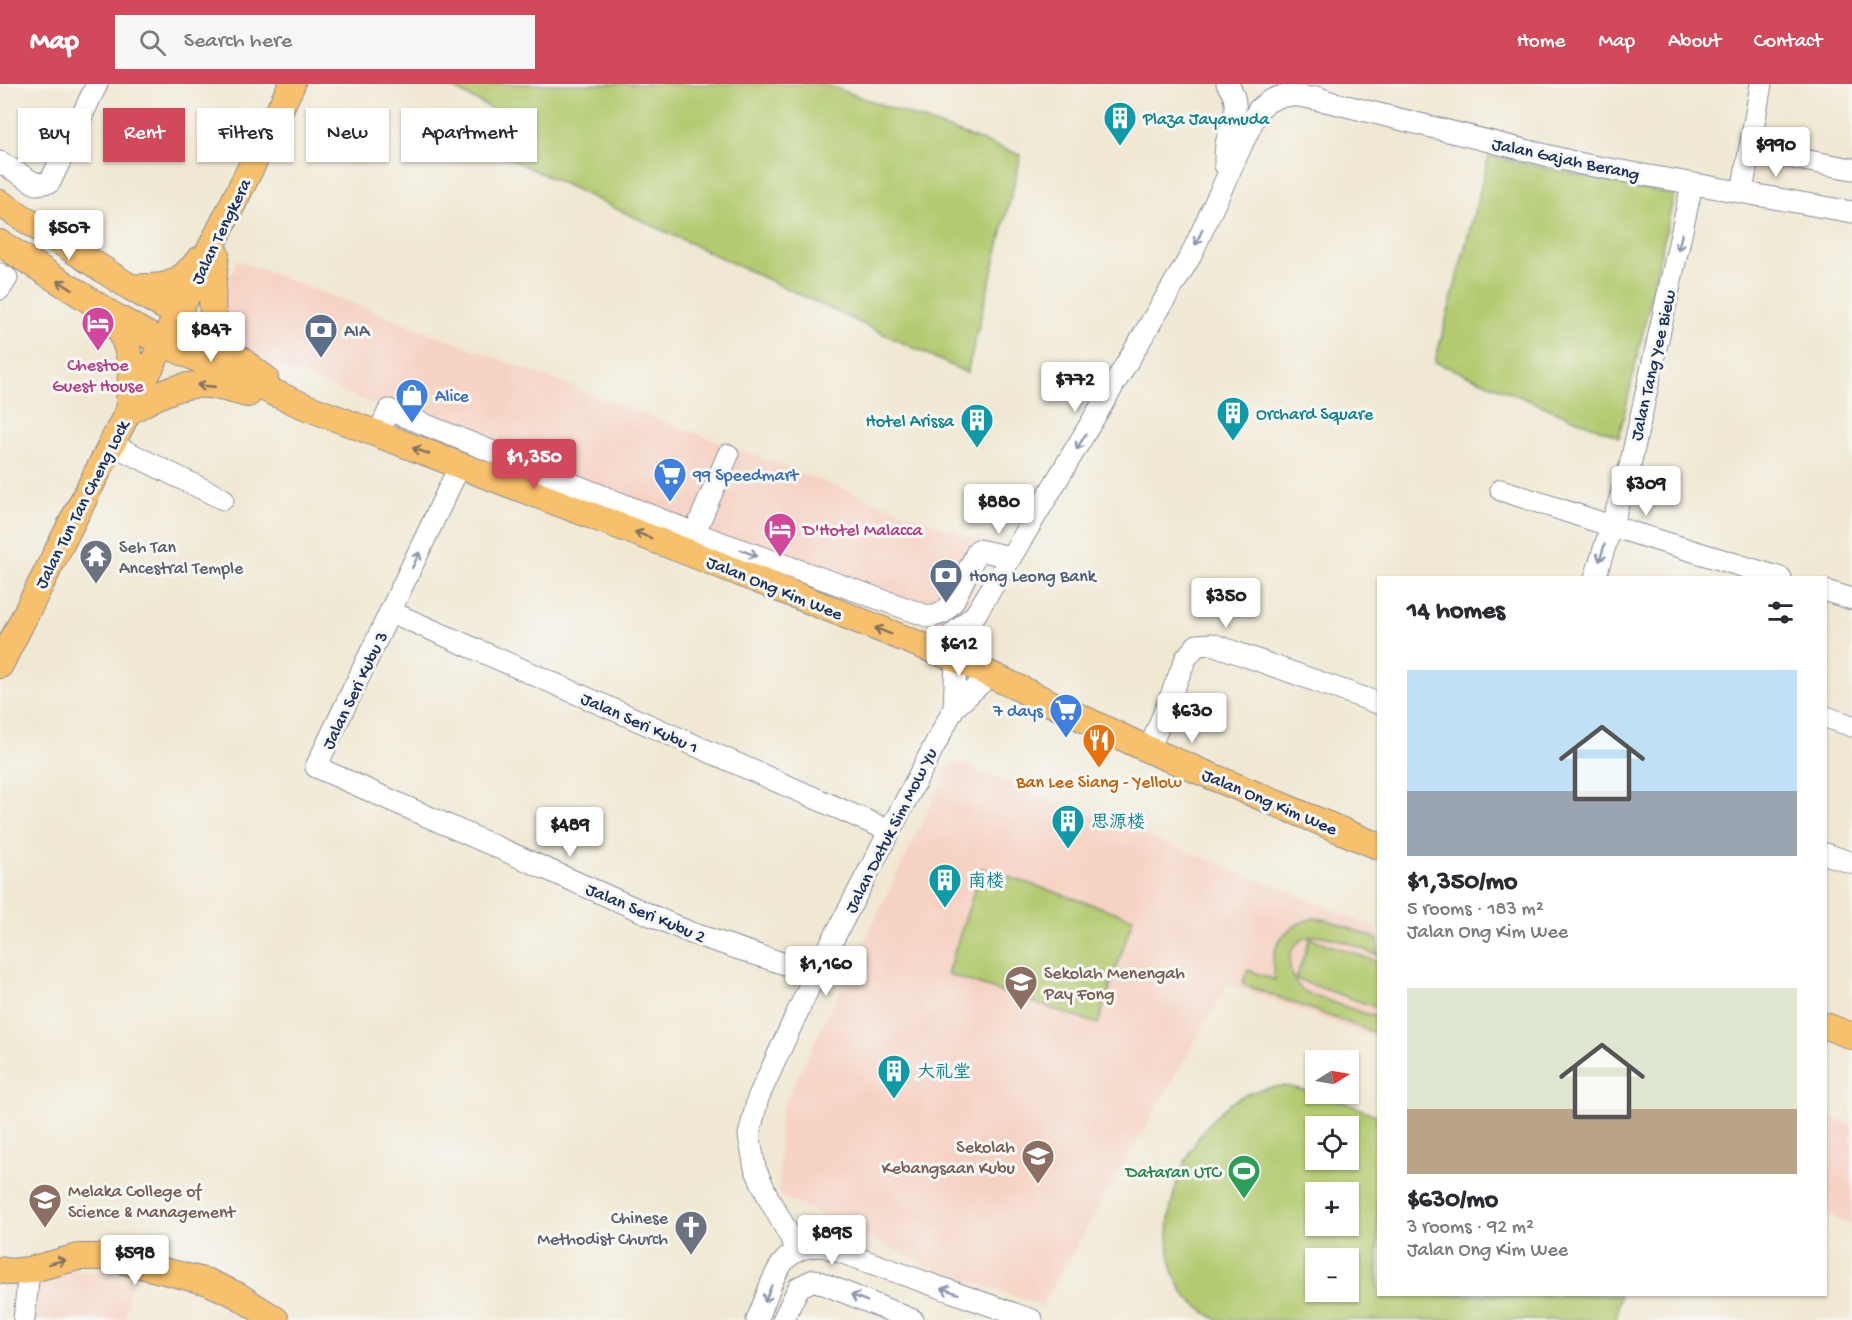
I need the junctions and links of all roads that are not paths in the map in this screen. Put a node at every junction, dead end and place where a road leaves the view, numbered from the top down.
1 (97, 84) edge
2 (292, 84) edge
3 (1227, 84) edge
4 (1286, 84) edge
5 (1761, 84) edge
6 (1330, 102) junction
7 (1749, 150) junction
8 (0, 162) edge
9 (1852, 169) edge
10 (1223, 183) junction
11 (1692, 185) junction
12 (1742, 192) junction
13 (0, 203) edge
14 (1852, 212) edge
15 (218, 237) junction
16 (0, 243) edge
17 (130, 287) junction
18 (179, 315) junction
19 (114, 316) junction
20 (164, 344) junction
21 (304, 406) junction
22 (128, 412) junction
23 (378, 434) junction
24 (111, 444) junction
25 (728, 455) dead end
26 (460, 465) junction
27 (1501, 490) dead end
28 (223, 500) dead end
29 (1611, 526) junction
30 (690, 542) junction
31 (1011, 557) junction
32 (1596, 576) edge
33 (1774, 576) edge
34 (1827, 591) edge
35 (1852, 599) edge
36 (391, 612) junction
37 (923, 647) junction
38 (956, 660) junction
39 (0, 665) edge
40 (990, 675) junction
41 (1377, 703) edge
42 (954, 708) junction
43 (1827, 717) edge
44 (1852, 726) edge
45 (1149, 750) junction
46 (316, 767) joint
47 (890, 831) junction
48 (1377, 846) edge
49 (1827, 854) edge
50 (1852, 863) edge
51 (815, 974) junction
52 (1827, 1026) edge
53 (1852, 1036) edge
54 (797, 1249) junction
55 (29, 1269) junction
56 (0, 1270) edge
57 (1003, 1315) edge
58 (24, 1320) edge
59 (276, 1320) edge
60 (758, 1320) edge
61 (783, 1320) edge
62 (913, 1320) edge
63 (1032, 1320) edge

1 - 8 street
2 - 15 main road, Jalan Tengkera
3 - 10 street
4 - 6 street, Jalan Gajah Berang
5 - 7 street
6 - 10 street
6 - 11 street, Jalan Gajah Berang
7 - 9 street
7 - 12 street
10 -> 31 street
11 - 12 street, Jalan Gajah Berang
11 -> 29 street, Jalan Tang Yee Biew
12 - 14 street, Jalan Gajah Berang
13 - 17 main road
15 - 17 main road
15 - 18 main road, Jalan Tengkera
15 - 21 main road
19 -> 16 main road, Jalan Ong Kim Wee
17 - 18 main road
18 - 20 main road, Jalan Tengkera
19 - 20 main road, Jalan Ong Kim Wee
19 - 22 main road
20 - 21 main road, Jalan Ong Kim Wee
20 - 22 main road, Jalan Tun Tan Cheng Lock
21 -> 22 main road
21 - 23 main road, Jalan Ong Kim Wee
22 - 24 main road, Jalan Tun Tan Cheng Lock
26 -> 23 main road, Jalan Ong Kim Wee
23 - 30 street
24 - 28 street
24 - 39 main road, Jalan Tun Tan Cheng Lock
25 - 30 street
30 -> 26 main road, Jalan Ong Kim Wee
36 -> 26 street, Jalan Seri Kubu 3
27 - 29 street
29 -> 32 street, Jalan Tang Yee Biew
29 - 33 street
30 -> 31 street
37 -> 30 main road, Jalan Ong Kim Wee
31 - 37 street
34 - 35 street
36 - 46 street, Jalan Seri Kubu 3
36 - 47 street, Jalan Seri Kubu 1
37 - 38 main road, Jalan Ong Kim Wee
38 - 40 main road, Jalan Ong Kim Wee
38 - 42 street, Jalan Datuk Sim Mow Yu
40 - 42 street, Jalan Datuk Sim Mow Yu
40 - 45 main road, Jalan Ong Kim Wee
41 - 45 street
42 - 47 street, Jalan Datuk Sim Mow Yu
43 - 44 street
45 - 48 main road, Jalan Ong Kim Wee
46 - 51 street, Jalan Seri Kubu 2
47 - 51 street, Jalan Datuk Sim Mow Yu
49 - 50 street
51 - 54 street, Jalan Datuk Sim Mow Yu
52 - 53 main road
57 -> 54 street
54 -> 60 street
55 - 56 main road
55 - 58 street
55 -> 59 main road
57 - 63 street
62 -> 61 street

